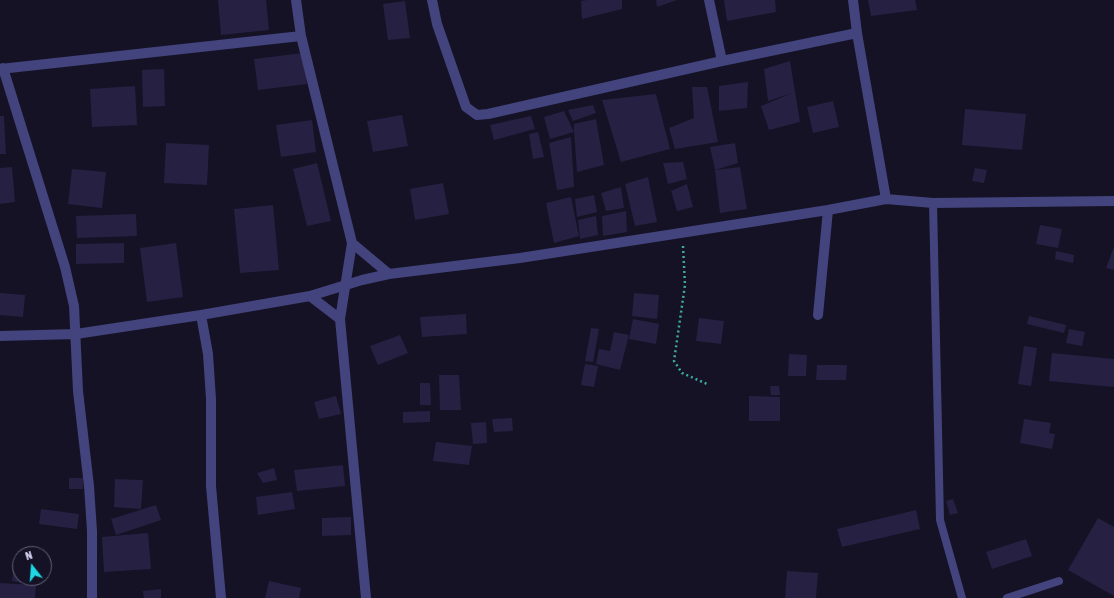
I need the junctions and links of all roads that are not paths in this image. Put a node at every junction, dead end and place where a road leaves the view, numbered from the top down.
1 (296, 0) edge
2 (432, 0) edge
3 (710, 0) edge
4 (853, 0) edge
5 (857, 33) junction
6 (301, 36) junction
7 (722, 61) junction
8 (1, 69) edge
9 (886, 199) junction
10 (1114, 201) edge
11 (933, 203) junction
12 (828, 210) junction
13 (352, 243) junction
14 (389, 274) junction
15 (345, 285) junction
16 (310, 296) junction
17 (201, 315) junction
18 (818, 315) dead end
19 (340, 319) junction
20 (76, 334) junction
21 (0, 336) edge
22 (1059, 581) dead end
23 (92, 598) edge
24 (221, 598) edge
25 (366, 598) edge
26 (962, 598) edge
27 (1007, 598) edge

1 - 6 street
2 - 7 street
3 - 7 street
4 - 5 street
5 - 7 street
5 - 9 street
6 - 8 street
6 - 13 street
8 - 20 street
9 - 11 street
9 - 12 street
10 - 11 street
11 - 26 lane
12 - 14 street
12 - 18 street
13 - 14 street
13 - 15 street
14 - 15 street
15 - 16 street
15 - 19 street
16 - 17 street
16 - 19 street
17 - 20 street
17 - 24 street
19 - 25 street
20 - 21 street
20 - 23 street
22 - 27 lane

